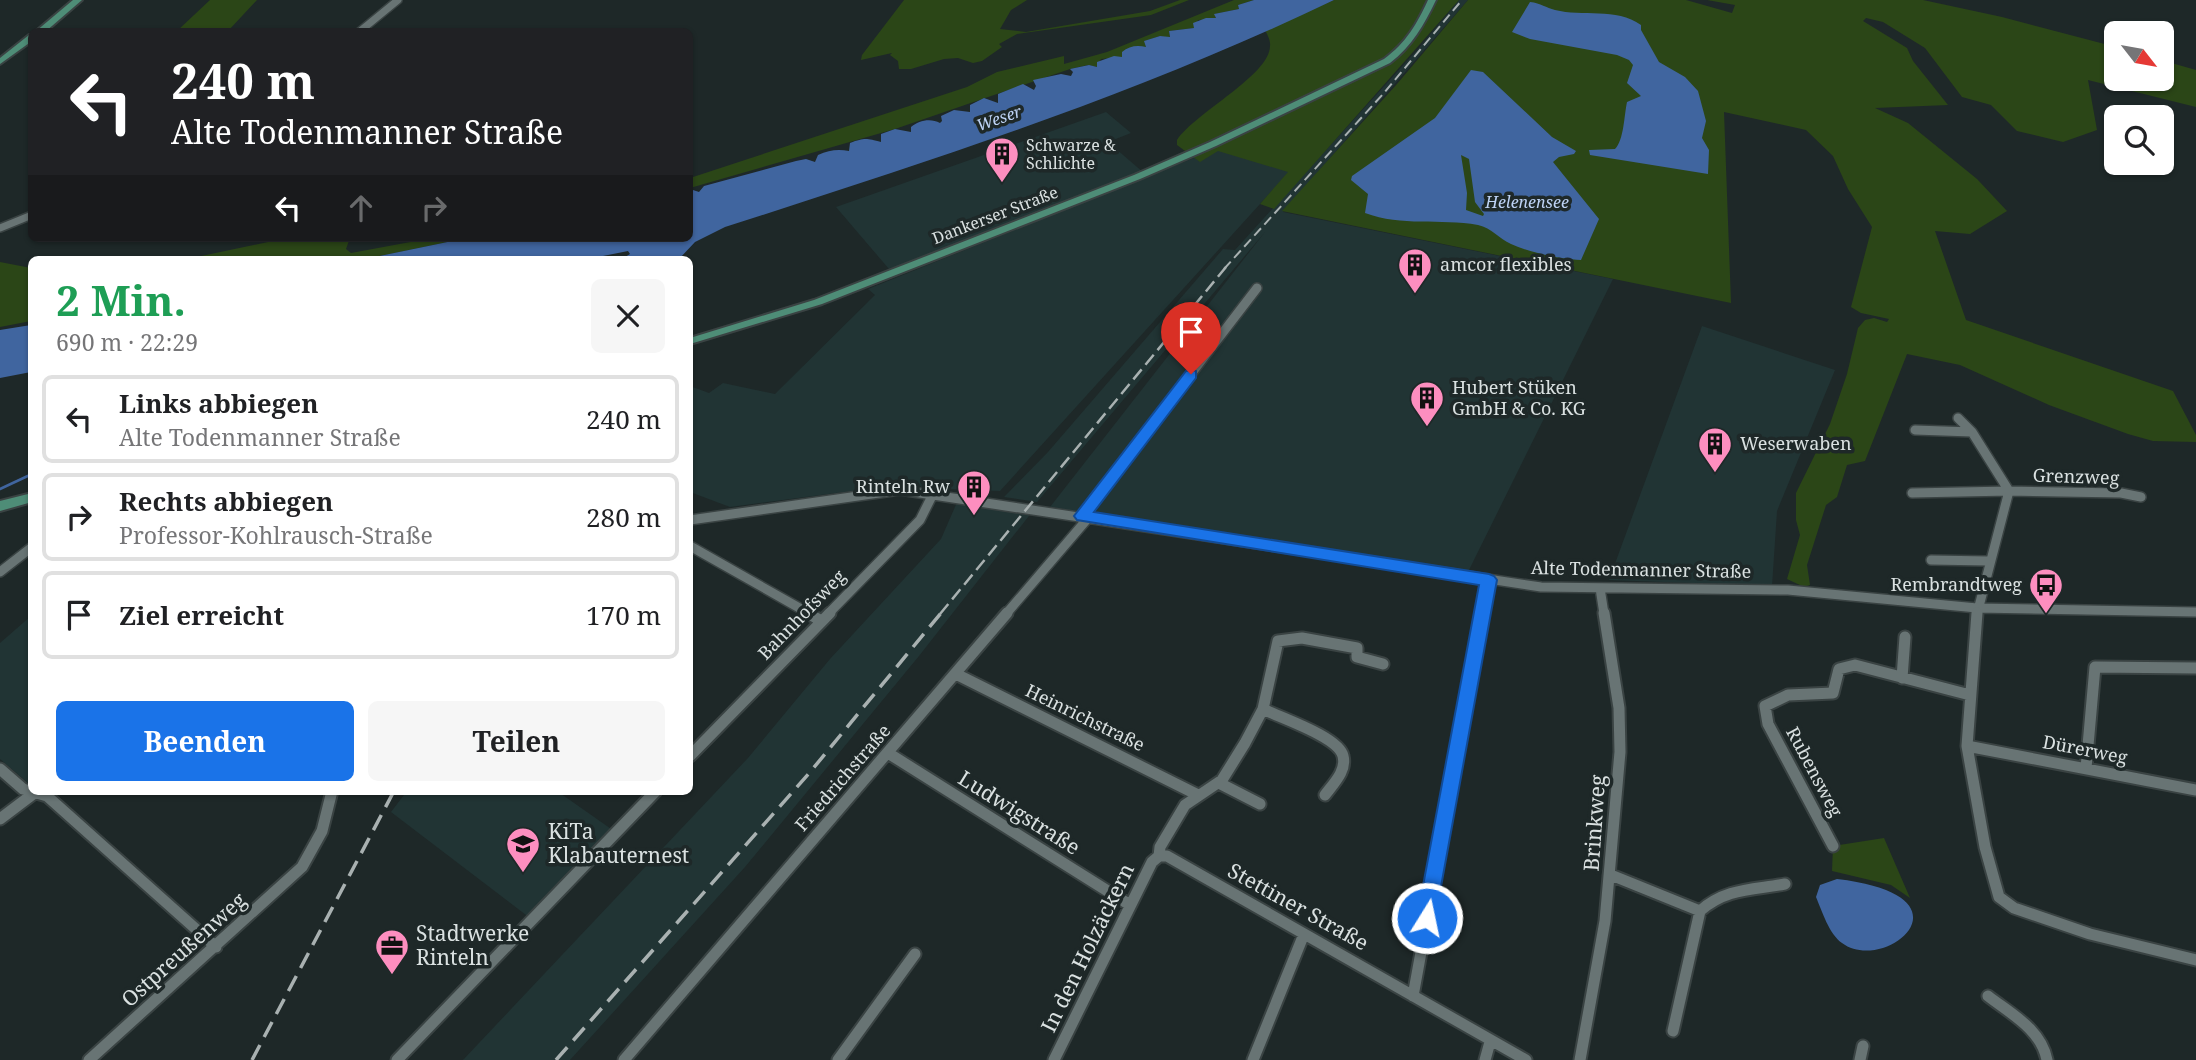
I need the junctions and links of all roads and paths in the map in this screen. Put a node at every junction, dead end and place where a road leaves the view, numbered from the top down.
1 (78, 0) edge
2 (398, 0) edge
3 (1432, 0) edge
4 (44, 28) edge
5 (364, 28) edge
6 (28, 40) edge
7 (0, 62) edge
8 (28, 217) edge
9 (0, 228) edge
10 (1257, 288) dead end
11 (693, 340) edge
12 (1958, 418) dead end
13 (1915, 430) dead end
14 (1972, 432) junction
15 (2009, 491) junction
16 (1912, 493) dead end
17 (933, 494) junction
18 (28, 498) edge
19 (2141, 498) dead end
20 (0, 506) edge
21 (1086, 517) junction
22 (693, 520) edge
23 (693, 548) edge
24 (28, 551) edge
25 (1931, 560) dead end
26 (1988, 561) junction
27 (0, 572) edge
28 (1489, 580) junction
29 (1600, 588) junction
30 (1977, 608) junction
31 (2196, 612) edge
32 (820, 620) junction
33 (1905, 637) dead end
34 (1383, 664) dead end
35 (2196, 668) edge
36 (956, 674) junction
37 (1902, 678) junction
38 (1970, 695) junction
39 (1263, 709) junction
40 (1967, 746) junction
41 (693, 753) edge
42 (888, 753) junction
43 (2086, 768) junction
44 (0, 769) edge
45 (1219, 783) junction
46 (28, 790) edge
47 (2196, 790) edge
48 (32, 795) edge
49 (44, 795) edge
50 (331, 795) edge
51 (652, 795) edge
52 (1198, 795) junction
53 (1325, 795) dead end
54 (1260, 804) dead end
55 (0, 819) edge
56 (1833, 846) dead end
57 (1159, 856) junction
58 (1611, 875) junction
59 (1786, 884) dead end
60 (1130, 905) junction
61 (1700, 911) junction
62 (1304, 934) junction
63 (216, 947) junction
64 (915, 954) dead end
65 (2196, 961) edge
66 (1413, 996) junction
67 (1988, 996) dead end
68 (1673, 1031) dead end
69 (1490, 1042) junction
70 (89, 1060) edge
71 (397, 1060) edge
72 (624, 1060) edge
73 (838, 1060) edge
74 (1054, 1060) edge
75 (1253, 1060) edge
76 (1485, 1060) edge
77 (1526, 1060) edge
78 (1580, 1060) edge
79 (2047, 1060) edge

1 - 4 main road
2 - 5 street
3 - 11 main road, Dankerser Straße
6 - 7 main road
8 - 9 street
10 - 21 street, Friedrichstraße
12 - 14 street, Grenzweg
13 - 14 street
14 - 15 street, Grenzweg
15 - 16 street, Grenzweg
15 - 19 street, Grenzweg
15 - 26 street, Grenzweg
17 - 21 street, Alte Todenmanner Straße
17 - 22 street, Alte Todenmanner Straße
17 - 32 street, Bahnhofsweg
18 - 20 main road
21 - 28 street, Alte Todenmanner Straße
21 - 36 street, Friedrichstraße
23 - 32 street
24 - 27 street
25 - 26 street
26 - 30 street, Grenzweg
28 - 29 street, Alte Todenmanner Straße
28 - 66 street
29 - 30 street, Alte Todenmanner Straße
29 - 58 street, Brinkweg
30 - 31 street, Alte Todenmanner Straße
30 - 38 street
32 - 41 street, Bahnhofsweg
33 - 37 street
34 - 39 street
35 - 43 street
36 - 42 street, Friedrichstraße
36 - 52 street, Heinrichstraße
37 - 38 street, Rubensweg
37 - 56 street, Rubensweg
38 - 40 street
39 - 45 street
39 - 53 street
40 - 43 street, Dürerweg
40 - 65 street
42 - 60 street, Ludwigstraße
42 - 72 street, Friedrichstraße
43 - 47 street, Dürerweg
44 - 46 street
45 - 52 street, In den Holzäckern
45 - 54 street
48 - 55 street
49 - 63 street
50 - 63 street, Ostpreußenweg
51 - 71 street
52 - 57 street, In den Holzäckern
57 - 60 street, In den Holzäckern
57 - 62 street, Stettiner Straße
58 - 61 street
58 - 78 street, Brinkweg
59 - 61 street
60 - 74 street, In den Holzäckern
61 - 68 street
62 - 66 street, Stettiner Straße
62 - 75 street
63 - 70 street, Ostpreußenweg
64 - 73 street
66 - 69 street, Stettiner Straße
67 - 79 street
69 - 76 street
69 - 77 street, Stettiner Straße

